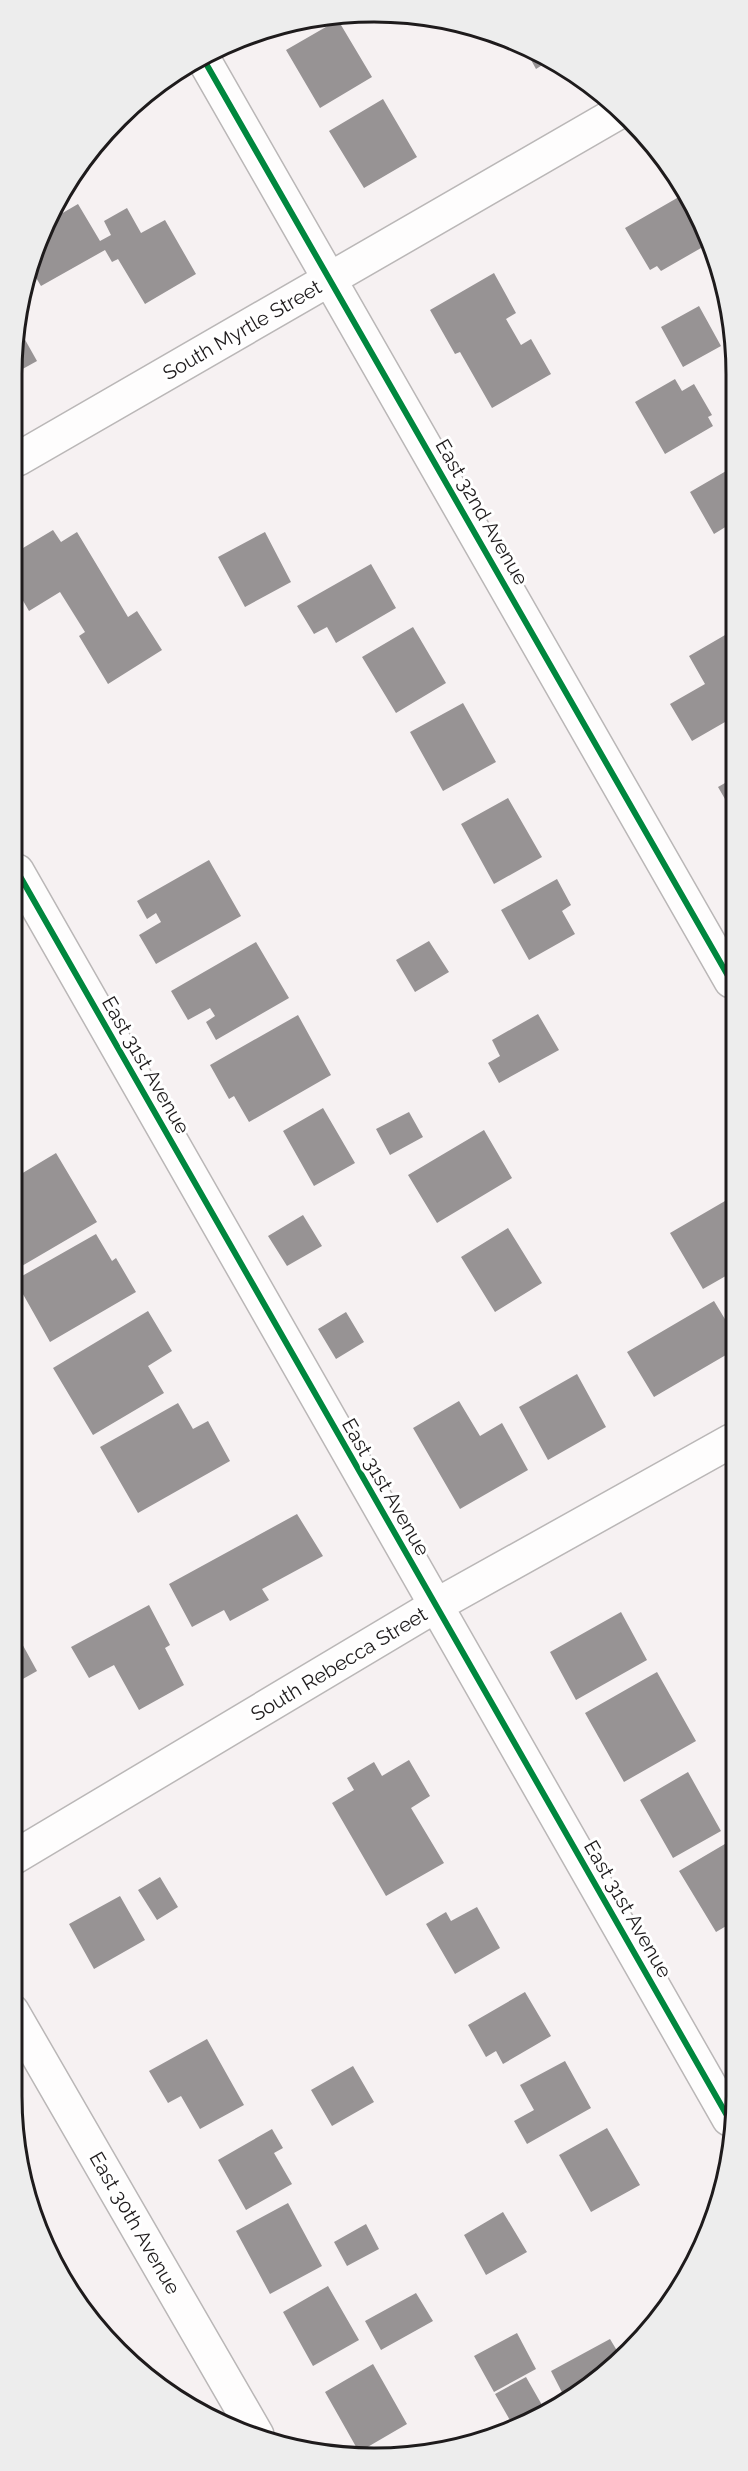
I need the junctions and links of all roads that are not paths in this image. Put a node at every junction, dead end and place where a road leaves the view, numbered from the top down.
1 (207, 65) edge
2 (613, 116) edge
3 (329, 279) junction
4 (22, 457) edge
5 (22, 880) edge
6 (726, 972) edge
7 (726, 1443) edge
8 (435, 1606) junction
9 (22, 1853) edge
10 (22, 2028) edge
11 (725, 2113) edge
12 (252, 2427) edge

1 - 3 street, East 32nd Avenue
2 - 3 street, South Myrtle Street
3 - 4 street, South Myrtle Street
3 - 6 street, East 32nd Avenue
5 - 8 street, East 31st Avenue
7 - 8 street, South Rebecca Street
8 - 9 street, South Rebecca Street
8 - 11 street, East 31st Avenue
10 - 12 street, East 30th Avenue

